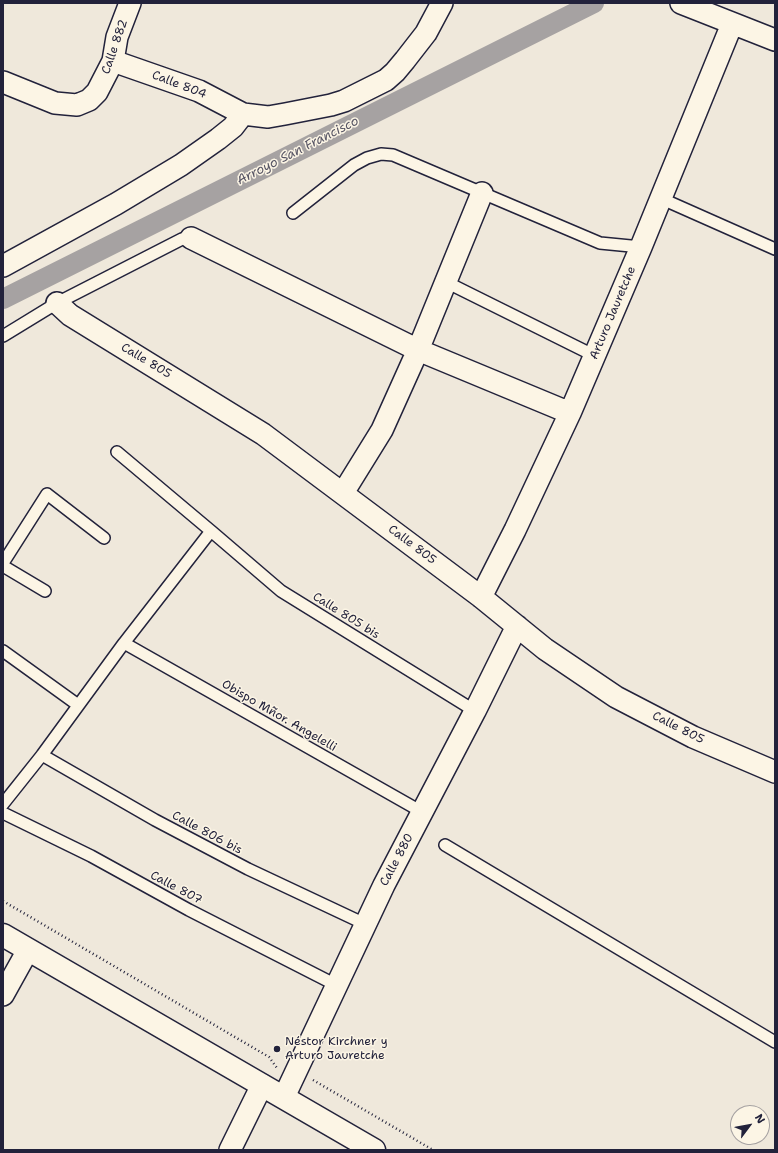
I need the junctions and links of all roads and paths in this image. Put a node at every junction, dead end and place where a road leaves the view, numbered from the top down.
1 (130, 3) edge
2 (442, 3) edge
3 (681, 3) edge
4 (732, 24) junction
5 (775, 40) edge
6 (113, 60) junction
7 (3, 82) edge
8 (243, 114) junction
9 (482, 193) junction
10 (660, 198) junction
11 (293, 213) dead end
12 (191, 238) joint
13 (641, 247) junction
14 (775, 249) edge
15 (3, 266) edge
16 (446, 282) junction
17 (57, 303) junction
18 (3, 336) edge
19 (418, 350) junction
20 (594, 356) junction
21 (570, 413) junction
22 (117, 452) dead end
23 (344, 493) junction
24 (211, 531) junction
25 (104, 538) dead end
26 (3, 563) edge
27 (3, 566) edge
28 (45, 591) dead end
29 (481, 597) junction
30 (517, 626) junction
31 (124, 642) junction
32 (3, 651) edge
33 (78, 705) junction
34 (475, 711) junction
35 (42, 755) junction
36 (775, 772) edge
37 (3, 804) edge
38 (3, 812) edge
39 (422, 812) junction
40 (445, 845) dead end
41 (3, 901) edge
42 (366, 924) junction
43 (3, 935) edge
44 (28, 950) junction
45 (336, 985) junction
46 (3, 995) edge
47 (775, 1042) edge
48 (262, 1085) junction
49 (288, 1088) junction
50 (230, 1150) edge
51 (374, 1150) edge
52 (433, 1150) edge

1 - 6 street, Calle 882
2 - 8 street
3 - 4 street
4 - 5 street
4 - 10 street, Arturo Jauretche
6 - 7 street, Calle 882
6 - 8 street, Calle 804
8 - 15 street
9 - 11 lane
9 - 13 lane
9 - 16 street
10 - 13 street, Arturo Jauretche
10 - 14 lane
12 - 17 lane
12 - 19 street
13 - 20 street, Arturo Jauretche
16 - 19 street
16 - 20 lane
17 - 18 lane
17 - 23 street, Calle 805
19 - 21 street
19 - 23 street
20 - 21 street, Arturo Jauretche
21 - 29 street, Arturo Jauretche
22 - 24 lane, Calle 805 bis
23 - 29 street, Calle 805
24 - 31 lane
24 - 34 lane, Calle 805 bis
25 - 26 lane
27 - 28 lane
29 - 30 street, Calle 805
30 - 34 street, Calle 880
30 - 36 street, Calle 805
31 - 33 lane
31 - 39 lane, Obispo Mñor. Angelelli
32 - 33 lane
33 - 35 lane
34 - 39 street, Calle 880
35 - 37 lane
35 - 42 lane, Calle 806 bis
38 - 45 lane, Calle 807
39 - 42 street, Calle 880
40 - 47 lane
41 - 49 path
42 - 45 street, Calle 880
43 - 44 main road
44 - 46 street
44 - 48 main road
45 - 49 street, Calle 880
48 - 49 main road
48 - 50 street
49 - 51 main road
49 - 52 path

